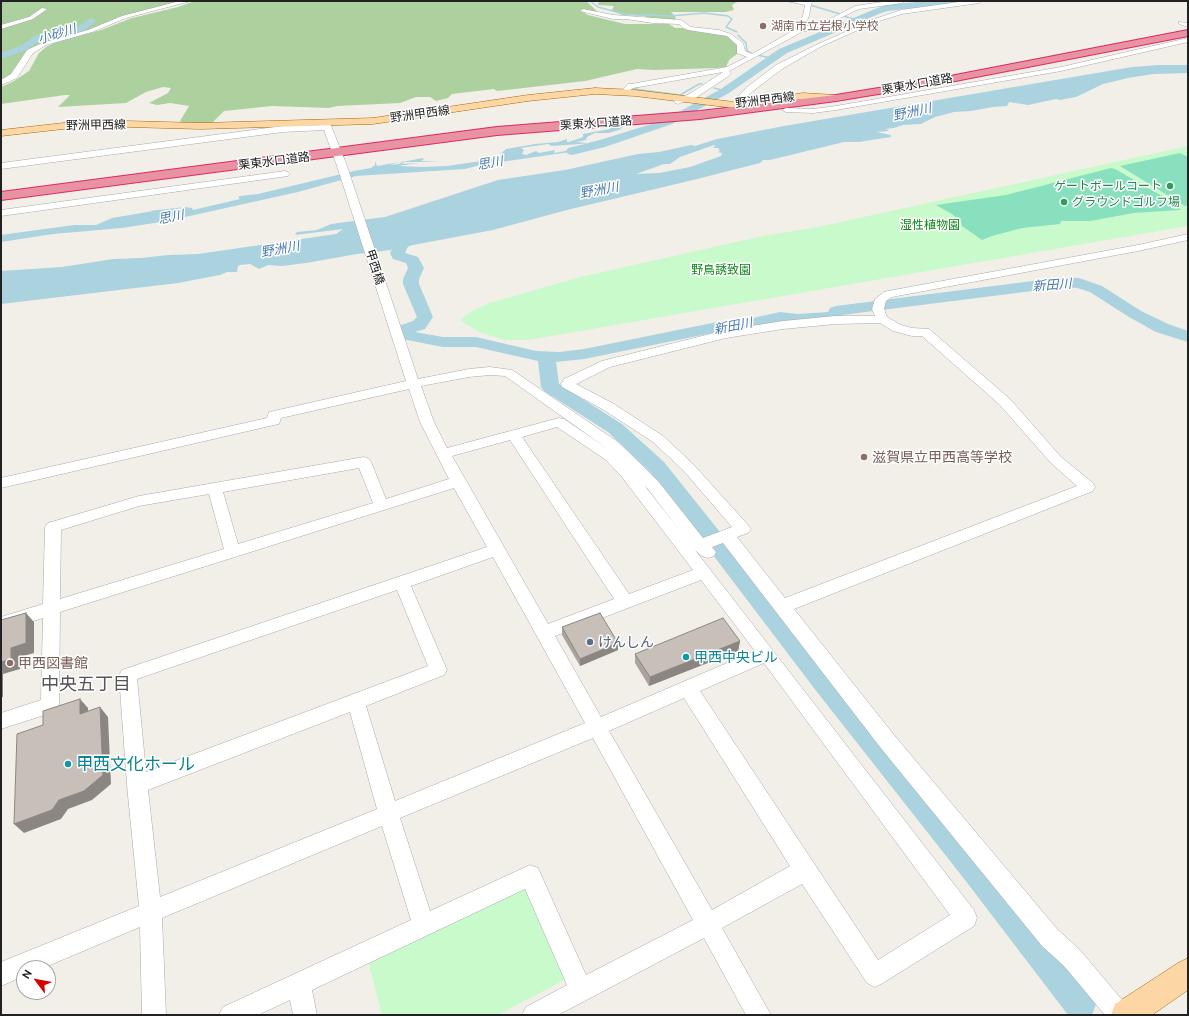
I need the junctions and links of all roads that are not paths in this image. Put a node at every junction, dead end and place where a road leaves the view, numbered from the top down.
1 (188, 1) edge
2 (790, 1) edge
3 (902, 1) edge
4 (979, 1) edge
5 (809, 2) edge
6 (885, 3) junction
7 (44, 9) dead end
8 (583, 11) dead end
9 (901, 12) junction
10 (1, 27) edge
11 (799, 30) junction
12 (1188, 33) edge
13 (1188, 40) edge
14 (1152, 44) dead end
15 (1131, 52) junction
16 (752, 56) junction
17 (729, 69) junction
18 (1, 83) edge
19 (625, 92) junction
20 (683, 100) junction
21 (834, 101) junction
22 (733, 105) junction
23 (786, 110) dead end
24 (327, 125) junction
25 (296, 126) junction
26 (1, 133) edge
27 (337, 152) junction
28 (1, 166) edge
29 (286, 174) dead end
30 (1, 196) edge
31 (1, 213) edge
32 (1188, 237) edge
33 (882, 320) junction
34 (413, 384) junction
35 (513, 434) junction
36 (443, 454) junction
37 (458, 482) junction
38 (1, 483) edge
39 (215, 488) junction
40 (382, 505) junction
41 (724, 536) junction
42 (497, 550) junction
43 (232, 552) junction
44 (704, 572) junction
45 (402, 583) junction
46 (625, 602) junction
47 (781, 607) junction
48 (52, 608) junction
49 (1, 624) edge
50 (544, 633) junction
51 (767, 654) junction
52 (688, 688) junction
53 (356, 701) junction
54 (1, 721) edge
55 (596, 727) junction
56 (137, 785) junction
57 (388, 813) junction
58 (805, 870) junction
59 (150, 912) junction
60 (708, 924) junction
61 (424, 926) junction
62 (1188, 973) edge
63 (1, 974) edge
64 (299, 984) junction
65 (581, 991) junction
66 (154, 1015) edge
67 (231, 1015) edge
68 (305, 1015) edge
69 (534, 1015) edge
70 (759, 1015) edge
71 (1120, 1015) edge
72 (1126, 1015) edge

1 - 18 street
2 - 5 street
3 - 6 street
4 - 9 street
5 - 11 street
6 - 9 street
6 - 11 street
7 - 10 street
8 - 16 street
9 - 22 street
11 - 16 street
12 - 21 highway, 栗東水口道路
13 - 15 street
14 - 15 street
15 - 21 street
16 - 17 street
17 - 19 street
17 - 20 street
19 - 20 main road, 野洲甲西線
19 - 24 main road, 野洲甲西線
20 - 22 main road, 野洲甲西線
21 - 22 main road, 野洲甲西線
21 - 23 street
21 - 27 highway, 栗東水口道路
24 - 25 main road, 野洲甲西線
24 - 27 street, 甲西橋
25 - 26 main road, 野洲甲西線
25 - 28 street
27 - 30 highway, 栗東水口道路
27 - 34 street, 甲西橋
29 - 31 street
32 - 33 street
33 - 41 street
33 - 47 street
34 - 36 street, 甲西橋
34 - 38 street
34 - 41 street
35 - 36 street
35 - 44 street
35 - 46 street
36 - 37 street, 甲西橋
37 - 40 street
37 - 42 street, 甲西橋
39 - 40 street
39 - 43 street
39 - 48 street
40 - 43 street
41 - 47 street
42 - 45 street
42 - 50 street, 甲西橋
43 - 48 street
44 - 46 street
44 - 51 street
45 - 53 street
45 - 56 street
46 - 50 street
47 - 71 street
48 - 49 street
48 - 54 street
50 - 55 street, 甲西橋
51 - 52 street
51 - 58 street
52 - 55 street
52 - 58 street
53 - 56 street
53 - 57 street
55 - 57 street
55 - 60 street, 甲西橋
56 - 59 street
57 - 59 street
57 - 61 street
58 - 60 street
59 - 63 street
59 - 66 street
60 - 65 street
60 - 70 street, 甲西橋
61 - 64 street
61 - 65 street
62 - 72 main road
64 - 67 street
64 - 68 street
65 - 69 street

